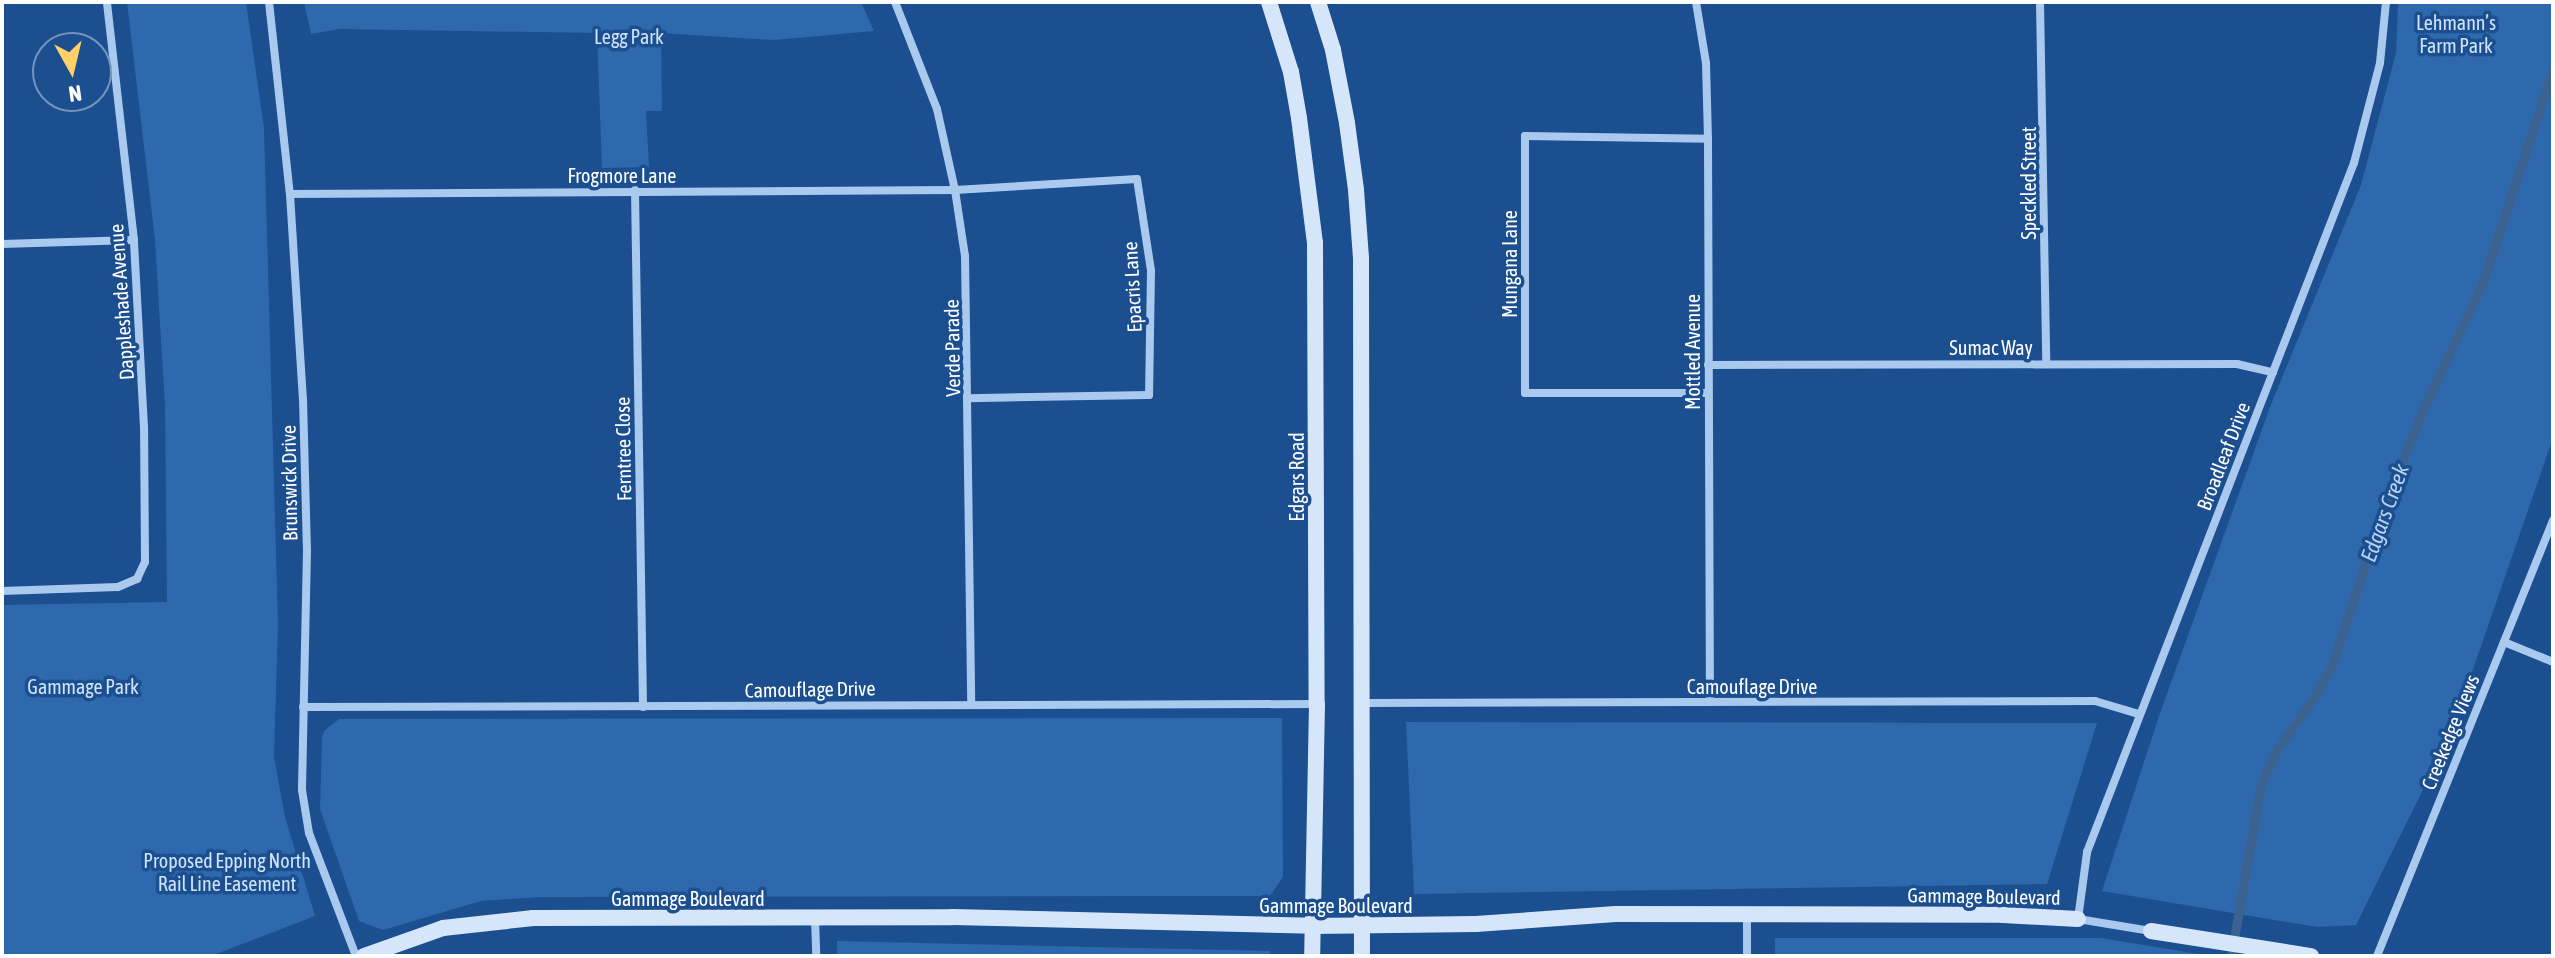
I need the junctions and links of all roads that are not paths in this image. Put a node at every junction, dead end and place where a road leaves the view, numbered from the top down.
1 (107, 2) edge
2 (269, 2) edge
3 (895, 2) edge
4 (1269, 2) edge
5 (1318, 2) edge
6 (1696, 2) edge
7 (2040, 2) edge
8 (2386, 2) edge
9 (1708, 139) junction
10 (635, 190) junction
11 (955, 190) junction
12 (290, 194) junction
13 (134, 240) junction
14 (2, 244) edge
15 (2046, 363) junction
16 (1708, 365) junction
17 (2273, 372) junction
18 (1708, 393) junction
19 (969, 398) junction
20 (2553, 520) edge
21 (2, 591) edge
22 (2504, 642) junction
23 (2553, 662) edge
24 (1710, 702) junction
25 (971, 703) junction
26 (1363, 703) junction
27 (1317, 704) junction
28 (303, 707) junction
29 (643, 707) junction
30 (2139, 714) junction
31 (1747, 913) junction
32 (815, 918) junction
33 (2078, 919) junction
34 (1362, 925) junction
35 (1312, 926) junction
36 (2151, 931) joint
37 (356, 956) edge
38 (364, 956) edge
39 (816, 956) edge
40 (1312, 956) edge
41 (1362, 956) edge
42 (1747, 956) edge
43 (2311, 956) edge
44 (2377, 956) edge

1 - 13 street, Dappleshade Avenue
2 - 12 street, Brunswick Drive
3 - 11 street, Verde Parade
4 - 27 main road, Edgars Road
5 - 26 main road
6 - 9 street, Mottled Avenue
7 - 15 street, Speckled Street
8 - 17 street, Broadleaf Drive
9 - 16 street, Mottled Avenue
9 - 18 street, Mungana Lane
10 - 11 street, Frogmore Lane
10 - 12 street, Frogmore Lane
10 - 29 street, Ferntree Close
11 - 19 street, Verde Parade
11 - 19 street, Epacris Lane
12 - 28 street, Brunswick Drive
13 - 14 street
13 - 21 street, Dappleshade Avenue
15 - 16 street, Sumac Way
15 - 17 street, Sumac Way
16 - 18 street, Mottled Avenue
17 - 30 street, Broadleaf Drive
18 - 24 street, Mottled Avenue
19 - 25 street, Verde Parade
20 - 22 street, Creekedge Views
22 - 23 street
22 - 44 street, Creekedge Views
24 - 26 street, Camouflage Drive
24 - 30 street, Camouflage Drive
25 - 27 street, Camouflage Drive
25 - 29 street, Camouflage Drive
26 - 34 main road
27 - 35 main road, Edgars Road
28 - 29 street, Camouflage Drive
28 - 37 street, Brunswick Drive
30 - 33 street, Broadleaf Drive
31 - 33 main road, Gammage Boulevard
31 - 34 main road, Gammage Boulevard
31 - 42 street
32 - 35 main road, Gammage Boulevard
32 - 38 main road, Gammage Boulevard
32 - 39 street
33 - 36 street, Gammage Boulevard
34 - 35 main road, Gammage Boulevard
34 - 41 main road
35 - 40 main road, Edgars Road
36 - 43 main road, Gammage Boulevard

